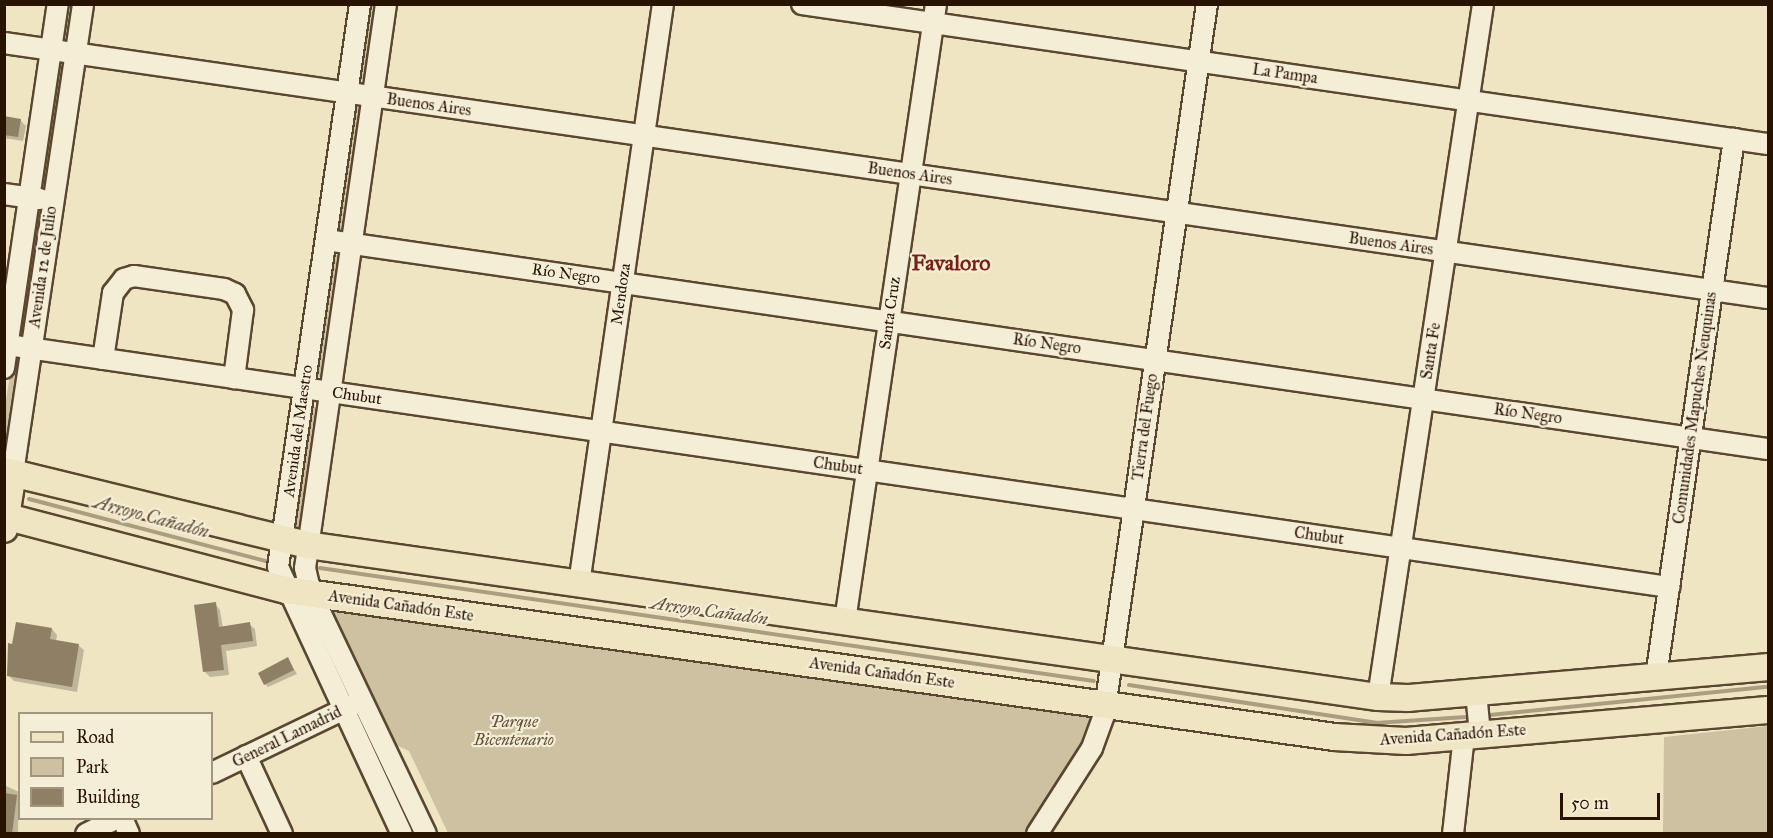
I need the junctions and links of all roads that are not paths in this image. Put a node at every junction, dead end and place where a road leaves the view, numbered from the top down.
1 (58, 4) edge
2 (82, 4) edge
3 (360, 4) edge
4 (386, 4) edge
5 (663, 4) edge
6 (802, 4) edge
7 (1208, 4) edge
8 (1483, 4) edge
9 (934, 14) edge
10 (4, 43) edge
11 (51, 50) junction
12 (75, 54) junction
13 (1199, 62) junction
14 (347, 93) junction
15 (372, 96) junction
16 (1468, 101) junction
17 (644, 136) junction
18 (1734, 139) junction
19 (1768, 144) edge
20 (911, 174) junction
21 (4, 194) edge
22 (30, 198) junction
23 (53, 201) junction
24 (1177, 213) junction
25 (326, 240) junction
26 (351, 243) junction
27 (1446, 252) junction
28 (623, 283) junction
29 (1712, 290) junction
30 (1768, 298) edge
31 (889, 321) junction
32 (8, 345) junction
33 (31, 348) junction
34 (103, 359) junction
35 (1155, 360) junction
36 (4, 368) edge
37 (234, 378) junction
38 (304, 388) junction
39 (330, 392) junction
40 (1423, 399) junction
41 (601, 431) junction
42 (1691, 437) junction
43 (1768, 448) edge
44 (867, 470) junction
45 (9, 472) edge
46 (1133, 509) junction
47 (5, 521) edge
48 (282, 541) junction
49 (307, 545) junction
50 (1401, 548) junction
51 (579, 584) junction
52 (1669, 586) junction
53 (286, 590) junction
54 (311, 593) junction
55 (845, 621) junction
56 (1111, 659) junction
57 (1768, 667) edge
58 (1656, 677) junction
59 (1476, 693) junction
60 (1378, 697) junction
61 (363, 700) junction
62 (1106, 705) junction
63 (343, 710) junction
64 (1768, 710) edge
65 (1472, 735) junction
66 (246, 756) junction
67 (213, 772) edge
68 (115, 820) edge
69 (122, 820) edge
70 (86, 834) edge
71 (129, 834) edge
72 (282, 834) edge
73 (402, 834) edge
74 (426, 834) edge
75 (1038, 834) edge
76 (1453, 834) edge

1 - 11 street, Avenida 12 de Julio
2 - 12 street, Avenida 12 de Julio
3 - 14 street, Avenida del Maestro
4 - 15 street, Avenida del Maestro
5 - 17 street, Mendoza
6 - 9 street, La Pampa
7 - 13 street, Tierra del Fuego
8 - 16 street, Santa Fe
9 - 13 street, La Pampa
9 - 20 street, Santa Cruz
10 - 11 street, Buenos Aires
11 - 12 street, Buenos Aires
11 - 22 street, Avenida 12 de Julio
12 - 14 street, Buenos Aires
12 - 23 street, Avenida 12 de Julio
13 - 16 street, La Pampa
13 - 24 street, Tierra del Fuego
14 - 15 street, Buenos Aires
14 - 25 street, Avenida del Maestro
15 - 17 street, Buenos Aires
15 - 26 street, Avenida del Maestro
16 - 18 street, La Pampa
16 - 27 street, Santa Fe
17 - 20 street, Buenos Aires
17 - 28 street, Mendoza
18 - 19 street, La Pampa
18 - 29 street, Comunidades Mapuches Neuquinas
20 - 24 street, Buenos Aires
20 - 31 street, Santa Cruz
21 - 22 street
22 - 23 street
22 - 32 street, Avenida 12 de Julio
23 - 33 street, Avenida 12 de Julio
24 - 27 street, Buenos Aires
24 - 35 street, Tierra del Fuego
25 - 26 street, Río Negro
25 - 38 street, Avenida del Maestro
26 - 28 street, Río Negro
26 - 39 street, Avenida del Maestro
27 - 29 street, Buenos Aires
27 - 40 street, Santa Fe
28 - 31 street, Río Negro
28 - 41 street, Mendoza
29 - 30 street, Buenos Aires
29 - 42 street, Comunidades Mapuches Neuquinas
31 - 35 street, Río Negro
31 - 44 street, Santa Cruz
32 - 33 street, Chubut
32 - 36 street, Avenida 12 de Julio
33 - 34 street, Chubut
33 - 45 street, Avenida 12 de Julio
34 - 37 street, Chubut
34 - 37 street
35 - 40 street, Río Negro
35 - 46 street, Tierra del Fuego
37 - 38 street, Chubut
38 - 39 street, Chubut
38 - 48 street, Avenida del Maestro
39 - 41 street, Chubut
39 - 49 street, Avenida del Maestro
40 - 42 street, Río Negro
40 - 50 street, Santa Fe
41 - 44 street, Chubut
41 - 51 street, Mendoza
42 - 43 street, Río Negro
42 - 52 street, Comunidades Mapuches Neuquinas
44 - 46 street, Chubut
44 - 55 street, Santa Cruz
45 - 47 main road, Avenida 12 de Julio
45 - 48 main road
46 - 50 street, Chubut
46 - 56 street, Tierra del Fuego
47 - 53 main road, Avenida Cañadón Este
48 - 49 main road
48 - 53 street, Avenida del Maestro
49 - 51 main road
49 - 54 street, Avenida del Maestro
50 - 52 street, Chubut
50 - 60 street, Santa Fe
51 - 55 main road
52 - 58 street, Comunidades Mapuches Neuquinas
53 - 54 main road, Avenida Cañadón Este
53 - 63 street, Avenida del Maestro
54 - 61 street, Avenida del Maestro
54 - 62 main road, Avenida Cañadón Este
55 - 56 main road
56 - 60 main road
56 - 62 street, Tierra del Fuego
57 - 58 main road
58 - 59 main road
59 - 60 main road
59 - 65 street
61 - 63 street, General Lamadrid
61 - 74 street, Avenida del Maestro
62 - 65 main road, Avenida Cañadón Este
62 - 75 street, Tierra del Fuego
63 - 66 street, General Lamadrid
63 - 73 street, Avenida del Maestro
64 - 65 main road, Avenida Cañadón Este
65 - 76 street
66 - 67 street, General Lamadrid
66 - 72 street
68 - 70 street
69 - 71 street

